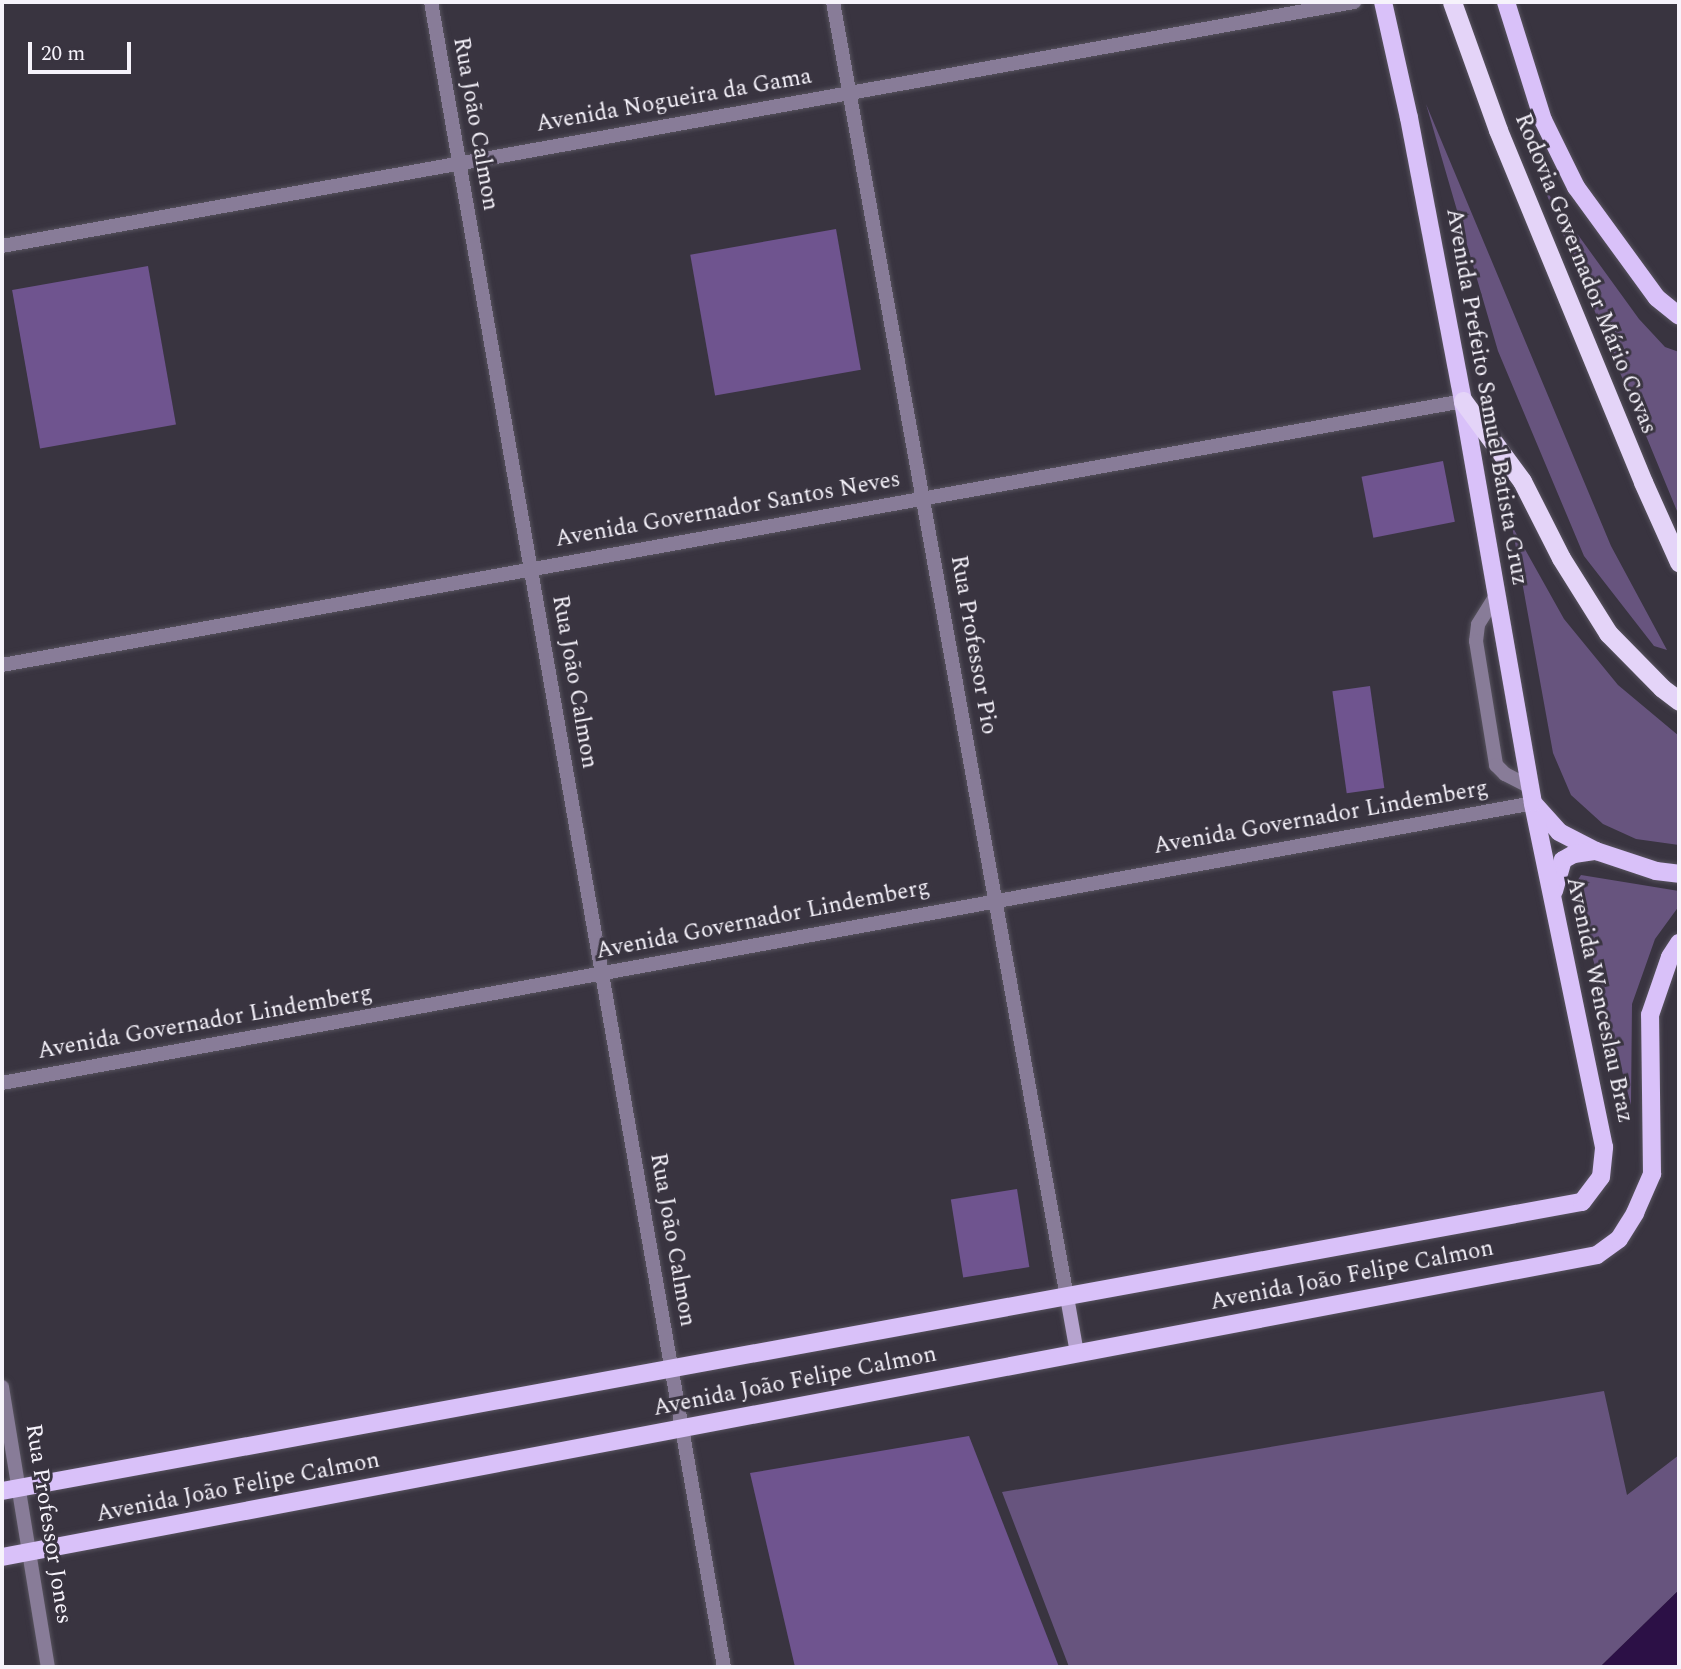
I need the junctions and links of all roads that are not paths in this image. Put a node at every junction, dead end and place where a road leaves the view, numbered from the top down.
1 (431, 2) edge
2 (833, 2) edge
3 (1354, 2) edge
4 (1383, 2) edge
5 (1452, 2) edge
6 (1506, 2) edge
7 (850, 93) junction
8 (459, 163) junction
9 (2, 246) edge
10 (1679, 316) edge
11 (1463, 401) junction
12 (923, 499) junction
13 (1679, 562) edge
14 (531, 568) junction
15 (1497, 594) junction
16 (2, 665) edge
17 (1679, 701) edge
18 (1532, 795) junction
19 (1596, 851) junction
20 (1679, 874) edge
21 (995, 900) junction
22 (1553, 900) junction
23 (1679, 943) edge
24 (601, 973) junction
25 (2, 1083) edge
26 (1582, 1202) joint
27 (1067, 1297) junction
28 (1077, 1353) junction
29 (672, 1370) junction
30 (2, 1387) edge
31 (683, 1429) junction
32 (11, 1489) edge
33 (31, 1551) junction
34 (2, 1557) edge
35 (48, 1667) edge
36 (724, 1667) edge

1 - 8 street, Rua João Calmon
2 - 7 street, Rua Professor Pio
3 - 7 street, Avenida Nogueira da Gama
4 - 11 main road, Avenida Prefeito Samuel Batista Cruz
5 - 13 highway, Rodovia Governador Mário Covas
6 - 10 main road
7 - 8 street, Avenida Nogueira da Gama
7 - 12 street, Rua Professor Pio
8 - 9 street, Avenida Nogueira da Gama
8 - 14 street, Rua João Calmon
11 - 12 street, Avenida Governador Santos Neves
11 - 15 main road, Avenida Prefeito Samuel Batista Cruz
11 - 17 highway
12 - 14 street, Avenida Governador Santos Neves
12 - 21 street, Rua Professor Pio
14 - 16 street, Avenida Governador Santos Neves
14 - 24 street, Rua João Calmon
15 - 18 main road, Avenida Prefeito Samuel Batista Cruz
15 - 18 street
18 - 19 main road
18 - 21 street, Avenida Governador Lindemberg
18 - 22 main road, Avenida Wenceslau Braz
19 - 20 main road
19 - 22 main road
21 - 24 street, Avenida Governador Lindemberg
21 - 27 street, Rua Professor Pio
22 - 26 main road, Avenida Wenceslau Braz
23 - 28 main road, Avenida João Felipe Calmon
24 - 25 street, Avenida Governador Lindemberg
24 - 29 street, Rua João Calmon
26 - 27 main road, Avenida João Felipe Calmon
27 - 28 main road
27 - 29 main road, Avenida João Felipe Calmon
28 - 31 main road, Avenida João Felipe Calmon
29 - 31 street, Rua João Calmon
29 - 32 main road, Avenida João Felipe Calmon
30 - 32 street, Rua Professor Jones
31 - 33 main road, Avenida João Felipe Calmon
31 - 36 street
32 - 33 street, Rua Professor Jones
33 - 34 main road, Avenida João Felipe Calmon
33 - 35 street, Rua Professor Jones

